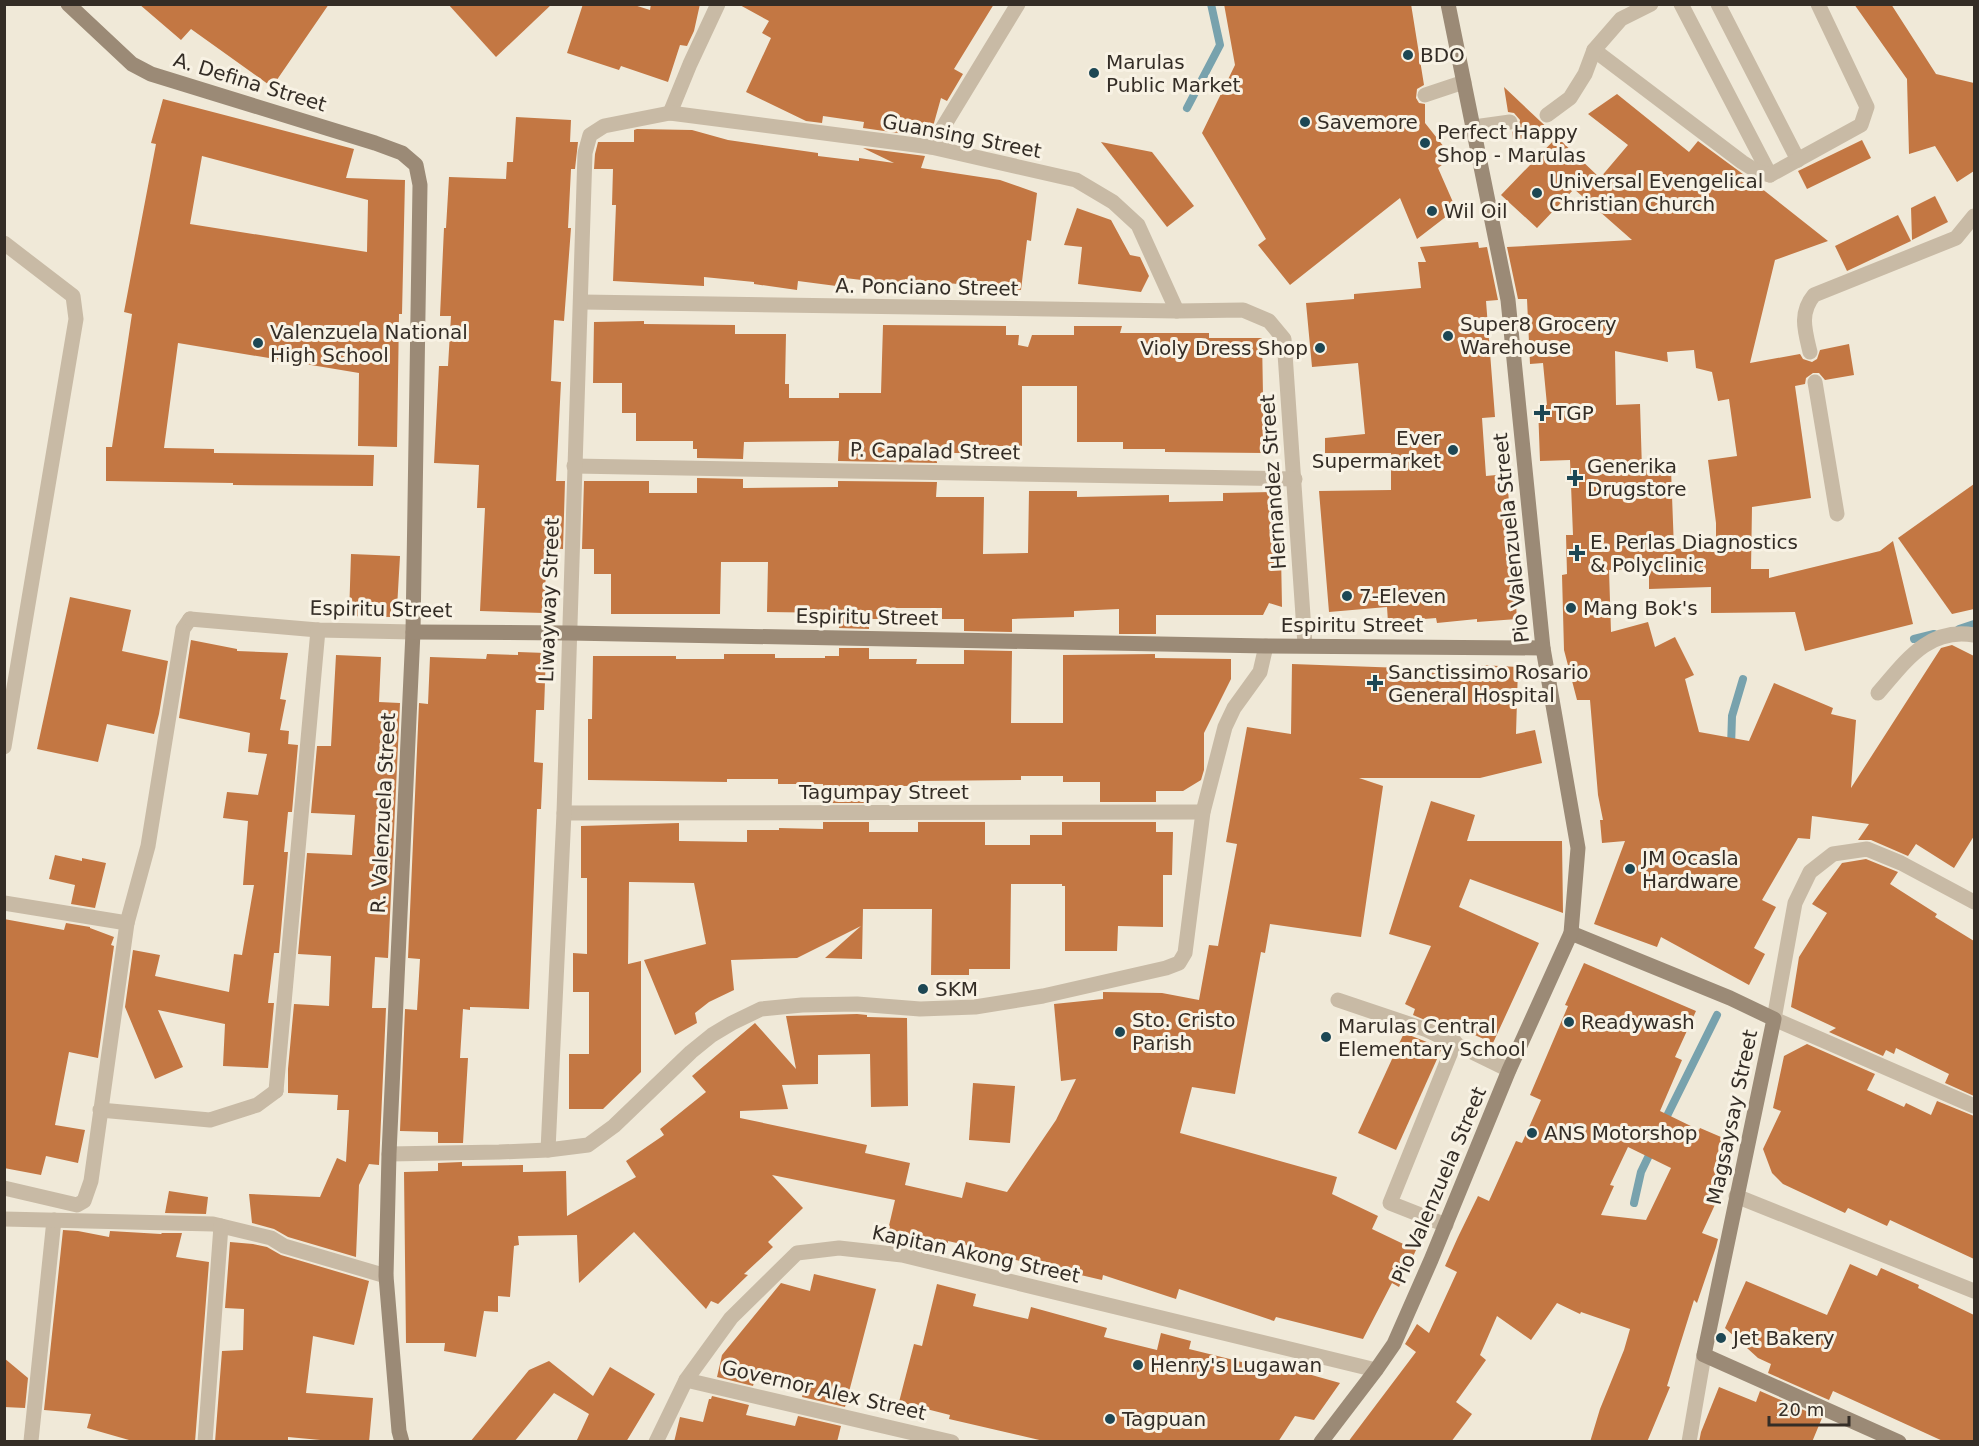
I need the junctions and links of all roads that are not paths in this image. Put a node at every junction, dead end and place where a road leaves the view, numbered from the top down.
1 (69, 4) edge
2 (718, 4) edge
3 (1018, 4) edge
4 (1448, 4) edge
5 (1651, 4) edge
6 (1681, 4) edge
7 (1718, 4) edge
8 (1818, 4) edge
9 (1594, 50) junction
10 (1464, 82) junction
11 (1425, 94) dead end
12 (670, 113) junction
13 (1547, 115) dead end
14 (1510, 122) dead end
15 (1474, 127) junction
16 (931, 147) junction
17 (1798, 160) junction
18 (1770, 176) junction
19 (420, 185) joint
20 (1974, 216) edge
21 (4, 243) edge
22 (582, 302) junction
23 (1177, 311) junction
24 (1269, 321) joint
25 (1810, 352) dead end
26 (1815, 382) dead end
27 (574, 466) junction
28 (1295, 479) junction
29 (1837, 514) dead end
30 (318, 630) junction
31 (412, 632) junction
32 (569, 633) junction
33 (1974, 635) edge
34 (1305, 645) junction
35 (1266, 646) junction
36 (1543, 648) junction
37 (1878, 693) dead end
38 (4, 747) edge
39 (1203, 812) junction
40 (564, 813) junction
41 (1974, 902) edge
42 (4, 903) edge
43 (127, 923) junction
44 (1571, 933) junction
45 (1338, 1000) dead end
46 (1774, 1019) junction
47 (1455, 1042) junction
48 (1509, 1070) junction
49 (1974, 1106) edge
50 (100, 1110) junction
51 (548, 1150) junction
52 (389, 1154) junction
53 (4, 1188) edge
54 (1736, 1196) junction
55 (4, 1219) edge
56 (54, 1220) junction
57 (1446, 1225) junction
58 (221, 1226) junction
59 (386, 1276) junction
60 (1974, 1291) edge
61 (1704, 1356) junction
62 (1376, 1370) junction
63 (686, 1380) junction
64 (31, 1441) edge
65 (205, 1442) edge
66 (402, 1442) edge
67 (656, 1442) edge
68 (952, 1442) edge
69 (1321, 1442) edge
70 (1689, 1442) edge
71 (1899, 1442) edge

1 - 19 street, A. Defina Street
2 - 12 street
3 - 16 street
4 - 10 street, Pio Valenzuela Street
5 - 9 street
6 - 18 street
7 - 17 street
8 - 17 street
9 - 13 street
9 - 18 street
10 - 11 street
10 - 15 street, Pio Valenzuela Street
12 - 16 street, Guansing Street
12 - 22 street, Liwayway Street
14 - 15 street
15 - 36 street, Pio Valenzuela Street
16 - 23 street, Guansing Street
17 - 18 street
19 - 31 street, R. Valenzuela Street
20 - 25 street
21 - 38 street
22 - 23 street, A. Ponciano Street
22 - 27 street, Liwayway Street
23 - 24 street, A. Ponciano Street
24 - 28 street, Hernandez Street
26 - 29 street
27 - 28 street, P. Capalad Street
27 - 32 street, Liwayway Street
28 - 34 street, Hernandez Street
30 - 31 street, Espiritu Street
30 - 43 street, Espiritu Street
30 - 50 street
31 - 32 street, Espiritu Street
31 - 52 street, R. Valenzuela Street
32 - 35 street, Espiritu Street
32 - 40 street, Liwayway Street
33 - 37 street
34 - 35 street, Espiritu Street
34 - 36 street, Espiritu Street
35 - 39 street
36 - 44 street, Pio Valenzuela Street
39 - 40 street, Tagumpay Street
39 - 51 street
40 - 51 street, Liwayway Street
41 - 46 street
42 - 43 street
43 - 50 street
44 - 46 street, Magsaysay Street
44 - 48 street, Pio Valenzuela Street
45 - 47 street
46 - 49 street
46 - 54 street, Magsaysay Street
47 - 48 street
47 - 57 street
48 - 57 street, Pio Valenzuela Street
50 - 53 street
51 - 52 street
52 - 59 street, R. Valenzuela Street
54 - 60 street
54 - 61 street, Magsaysay Street
55 - 56 street
56 - 58 street
56 - 64 street
57 - 62 street, Pio Valenzuela Street
58 - 59 street
58 - 65 street
59 - 66 street, R. Valenzuela Street
61 - 70 street, Magsaysay Street
61 - 71 street
62 - 63 street, Kapitan Akong Street
62 - 69 street, Pio Valenzuela Street
63 - 67 street, Kapitan Akong Street
63 - 68 street, Governor Alex Street

